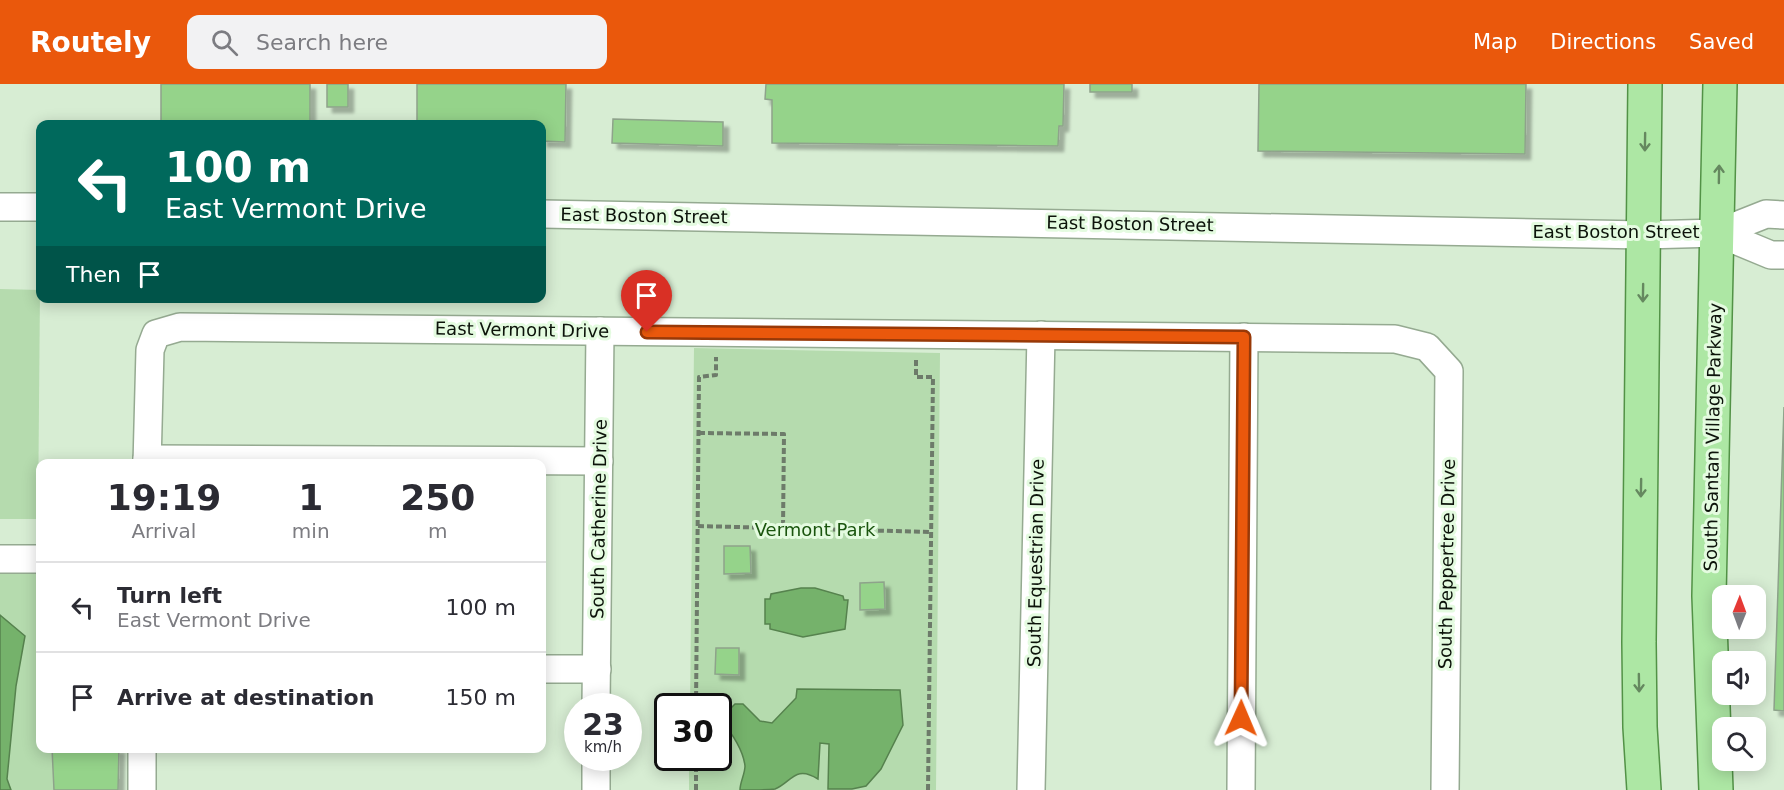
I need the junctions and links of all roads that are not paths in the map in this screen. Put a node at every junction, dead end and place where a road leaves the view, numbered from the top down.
1 (1645, 84) edge
2 (1720, 84) edge
3 (0, 207) edge
4 (36, 207) edge
5 (546, 214) edge
6 (1784, 214) edge
7 (1718, 232) junction
8 (1644, 235) junction
9 (1784, 255) edge
10 (600, 331) junction
11 (1041, 335) junction
12 (1244, 337) junction
13 (1427, 347) joint
14 (147, 459) edge
15 (546, 461) edge
16 (599, 461) junction
17 (0, 559) edge
18 (36, 559) edge
19 (546, 669) edge
20 (597, 669) junction
21 (596, 693) edge
22 (142, 753) edge
23 (596, 771) edge
24 (142, 790) edge
25 (596, 790) edge
26 (1031, 790) edge
27 (1241, 790) edge
28 (1445, 790) edge
29 (1644, 790) edge
30 (1716, 790) edge

1 -> 8 main road
7 -> 2 main road, South Santan Village Parkway
3 - 4 street
5 - 8 street, East Boston Street
6 - 7 street, East Boston Street
7 - 8 street, East Boston Street
7 - 9 street, East Boston Street
7 - 30 main road, South Santan Village Parkway
8 -> 29 main road
10 - 11 street, East Vermont Drive
10 - 14 street, East Vermont Drive
10 - 16 street, South Catherine Drive
11 - 12 street, East Vermont Drive
11 - 26 street, South Equestrian Drive
12 - 13 street, East Vermont Drive
12 - 27 street
13 - 28 street, South Peppertree Drive
15 - 16 street
16 - 20 street, South Catherine Drive
17 - 18 street
19 - 20 street
20 - 21 street, South Catherine Drive
22 - 24 street
23 - 25 street

